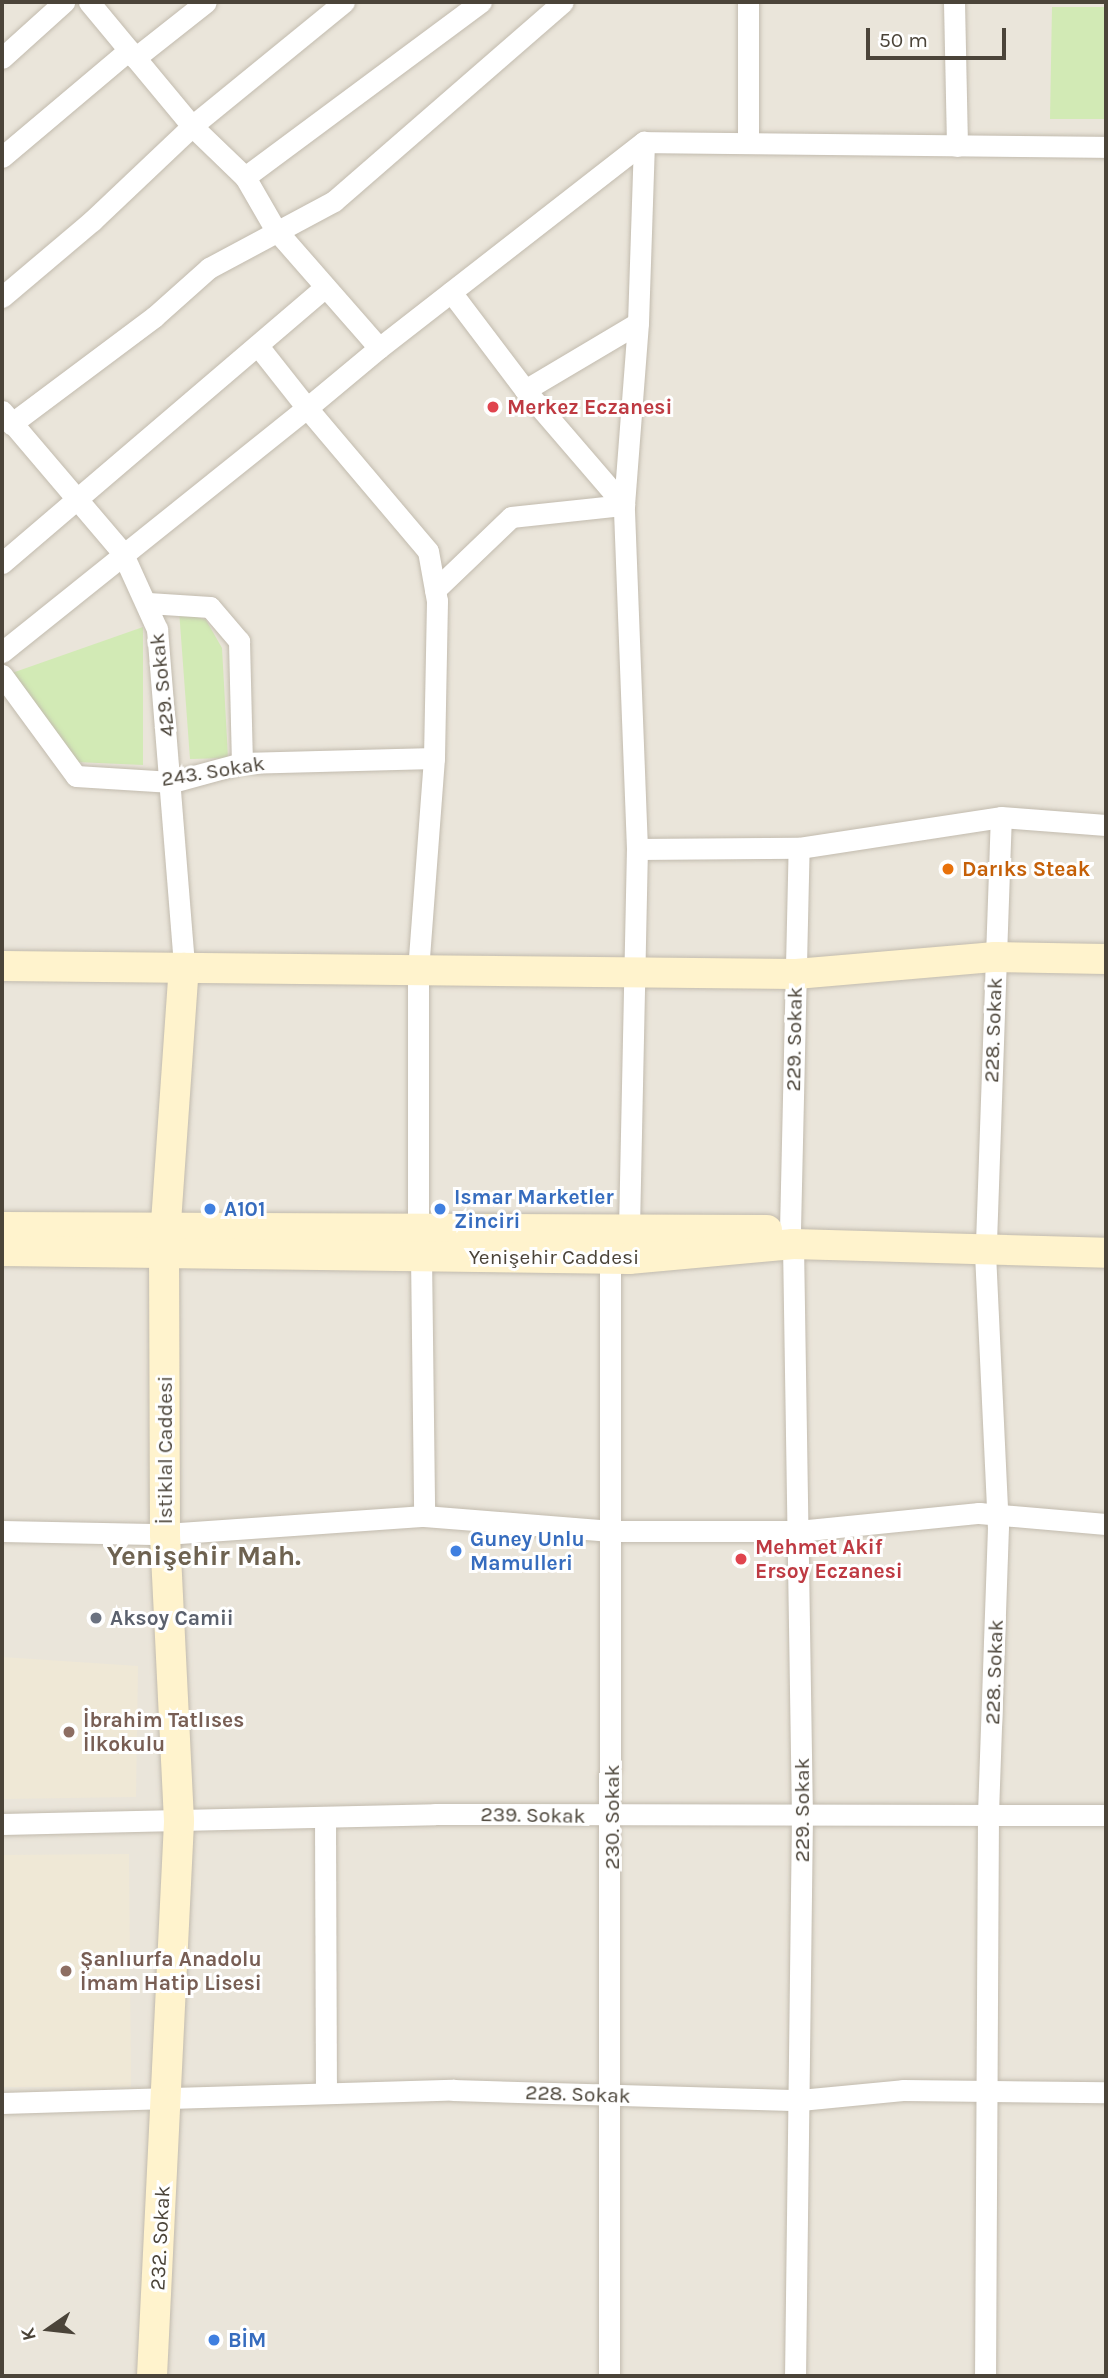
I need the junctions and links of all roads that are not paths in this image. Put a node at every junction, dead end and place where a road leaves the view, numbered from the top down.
1 (64, 2) edge
2 (89, 2) edge
3 (206, 2) edge
4 (344, 2) edge
5 (481, 2) edge
6 (563, 2) edge
7 (748, 2) edge
8 (954, 2) edge
9 (132, 54) junction
10 (2, 58) edge
11 (192, 126) junction
12 (644, 142) junction
13 (748, 143) junction
14 (957, 146) junction
15 (1106, 147) edge
16 (2, 157) edge
17 (245, 177) junction
18 (275, 229) junction
19 (325, 287) junction
20 (451, 292) junction
21 (2, 297) edge
22 (638, 323) junction
23 (258, 346) junction
24 (379, 348) junction
25 (525, 390) junction
26 (307, 408) junction
27 (6, 417) edge
28 (80, 499) junction
29 (624, 505) junction
30 (122, 552) junction
31 (2, 563) edge
32 (435, 590) junction
33 (148, 603) junction
34 (2, 652) edge
35 (2, 675) edge
36 (434, 758) junction
37 (242, 763) junction
38 (172, 782) junction
39 (1001, 817) junction
40 (1106, 825) edge
41 (799, 848) junction
42 (637, 849) junction
43 (995, 957) junction
44 (1106, 959) edge
45 (2, 966) edge
46 (184, 968) junction
47 (418, 970) junction
48 (634, 972) junction
49 (796, 974) junction
50 (2, 1227) edge
51 (629, 1229) junction
52 (792, 1237) junction
53 (166, 1239) junction
54 (419, 1241) junction
55 (1106, 1243) edge
56 (985, 1248) junction
57 (2, 1251) edge
58 (1106, 1253) edge
59 (610, 1258) junction
60 (997, 1515) junction
61 (424, 1516) junction
62 (1106, 1524) edge
63 (2, 1531) edge
64 (611, 1531) junction
65 (798, 1531) junction
66 (165, 1534) junction
67 (988, 1812) junction
68 (802, 1814) junction
69 (1106, 1815) edge
70 (612, 1816) junction
71 (325, 1817) junction
72 (179, 1821) junction
73 (2, 1824) edge
74 (987, 2092) junction
75 (1106, 2092) edge
76 (326, 2093) junction
77 (612, 2096) junction
78 (168, 2100) junction
79 (800, 2100) junction
80 (2, 2103) edge
81 (152, 2376) edge
82 (609, 2376) edge
83 (795, 2376) edge
84 (985, 2376) edge

1 - 10 street
2 - 9 street
3 - 9 street
4 - 11 street
5 - 17 street
6 - 18 street
7 - 13 street
8 - 14 street
9 - 11 street
9 - 16 street
11 - 17 street
11 - 21 street
12 - 13 street
12 - 20 street
12 - 22 street
13 - 14 street
14 - 15 street
17 - 18 street
18 - 19 street
18 - 27 street
19 - 23 street
19 - 24 street
20 - 24 street
20 - 25 street
22 - 25 street
22 - 29 street
23 - 26 street
23 - 28 street
24 - 26 street
25 - 29 street
26 - 30 street
26 - 32 street
27 - 28 street, 429. Sokak
28 - 30 street, 429. Sokak
28 - 31 street
29 - 32 street
29 - 42 street
30 - 33 street, 429. Sokak
30 - 34 street
32 - 36 street
33 - 37 street
33 - 38 street, 429. Sokak
35 - 38 street, 243. Sokak
36 - 37 street, 243. Sokak
36 - 47 street
37 - 38 street, 243. Sokak
38 - 46 street, 429. Sokak
39 - 40 street
39 - 41 street
39 - 43 street, 228. Sokak
41 - 42 street
41 - 49 street, 229. Sokak
42 - 48 street
43 - 44 street
43 - 49 street
43 - 56 street, 228. Sokak
45 - 46 street
46 - 47 street
46 - 53 street, İstiklal Caddesi
47 - 48 street
47 - 54 street
48 - 49 street
48 - 51 street
49 - 52 street, 229. Sokak
50 - 53 street, Yenişehir Caddesi
51 - 52 street, Yenişehir Caddesi
51 - 54 street, Yenişehir Caddesi
52 - 56 street, Yenişehir Caddesi
52 - 59 street, Yenişehir Caddesi
52 - 65 street, 229. Sokak
53 - 54 street, Yenişehir Caddesi
53 - 57 street, Yenişehir Caddesi
53 - 66 street, İstiklal Caddesi
54 - 59 street, Yenişehir Caddesi
54 - 61 street
55 - 56 street, Yenişehir Caddesi
56 - 58 street, Yenişehir Caddesi
56 - 60 street, 228. Sokak
59 - 64 street, 230. Sokak
60 - 62 street
60 - 65 street
60 - 67 street, 228. Sokak
61 - 64 street
61 - 66 street
63 - 66 street
64 - 65 street
64 - 70 street, 230. Sokak
65 - 68 street, 229. Sokak
66 - 72 street, İstiklal Caddesi
67 - 68 street, 239. Sokak
67 - 69 street, 239. Sokak
67 - 74 street, 228. Sokak
68 - 70 street, 239. Sokak
68 - 79 street, 229. Sokak
70 - 71 street, 239. Sokak
70 - 77 street, 230. Sokak
71 - 72 street, 239. Sokak
71 - 76 street
72 - 73 street, 239. Sokak
72 - 78 street, İstiklal Caddesi
74 - 75 street, 228. Sokak
74 - 79 street, 228. Sokak
74 - 84 street, 228. Sokak
76 - 77 street, 228. Sokak
76 - 78 street, 228. Sokak
77 - 79 street, 228. Sokak
77 - 82 street, 230. Sokak
78 - 80 street, 228. Sokak
78 - 81 street, 232. Sokak
79 - 83 street, 229. Sokak

